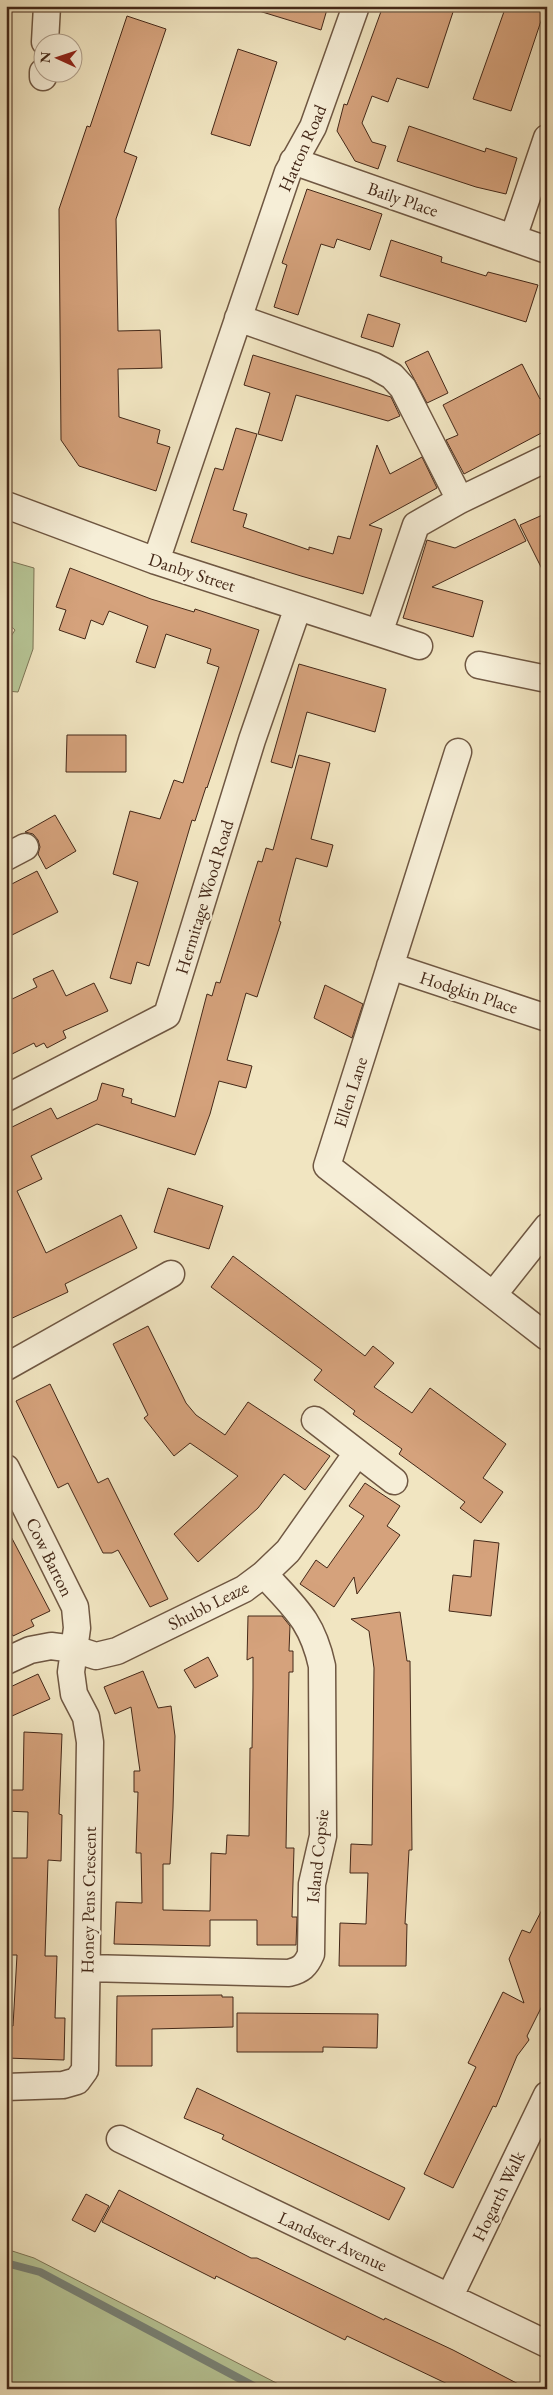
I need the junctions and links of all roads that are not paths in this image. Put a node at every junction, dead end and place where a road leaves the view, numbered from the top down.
1 (47, 6) edge
2 (356, 6) edge
3 (46, 32) edge
4 (547, 138) edge
5 (293, 161) junction
6 (513, 238) junction
7 (547, 250) edge
8 (238, 318) junction
9 (547, 458) edge
10 (460, 500) junction
11 (6, 505) edge
12 (156, 561) junction
13 (298, 607) junction
14 (379, 633) junction
15 (419, 646) dead end
16 (479, 665) dead end
17 (547, 679) edge
18 (458, 752) dead end
19 (390, 966) junction
20 (547, 1018) edge
21 (6, 1098) edge
22 (547, 1227) edge
23 (171, 1274) dead end
24 (493, 1295) junction
25 (547, 1337) edge
26 (6, 1367) edge
27 (315, 1420) dead end
28 (357, 1453) junction
29 (6, 1468) edge
30 (394, 1481) dead end
31 (264, 1574) junction
32 (74, 1649) junction
33 (6, 1661) edge
34 (87, 1968) junction
35 (6, 2087) edge
36 (547, 2095) edge
37 (120, 2139) dead end
38 (450, 2296) junction
39 (547, 2344) edge

1 - 3 street
2 - 5 street, Hatton Road
4 - 6 street
5 - 6 street, Baily Place
5 - 8 street, Hatton Road
6 - 7 street, Baily Place
8 - 10 street
8 - 12 street, Hatton Road
9 - 10 street
10 - 14 street
11 - 12 street, Danby Street
12 - 13 street, Danby Street
13 - 14 street, Danby Street
13 - 21 street, Hermitage Wood Road
14 - 15 street, Danby Street
16 - 17 street
18 - 19 street, Ellen Lane
19 - 20 street, Hodgkin Place
19 - 24 street, Ellen Lane
22 - 24 street
23 - 26 street
24 - 25 street, Ellen Lane
27 - 28 street
28 - 30 street
28 - 31 street, Shubb Leaze
29 - 32 street, Cow Barton
31 - 32 street, Shubb Leaze
31 - 34 street, Island Copsie
32 - 33 street, Shubb Leaze
32 - 34 street, Honey Pens Crescent
34 - 35 street, Honey Pens Crescent
36 - 38 street, Hogarth Walk
37 - 38 street, Landseer Avenue
38 - 39 street, Landseer Avenue

